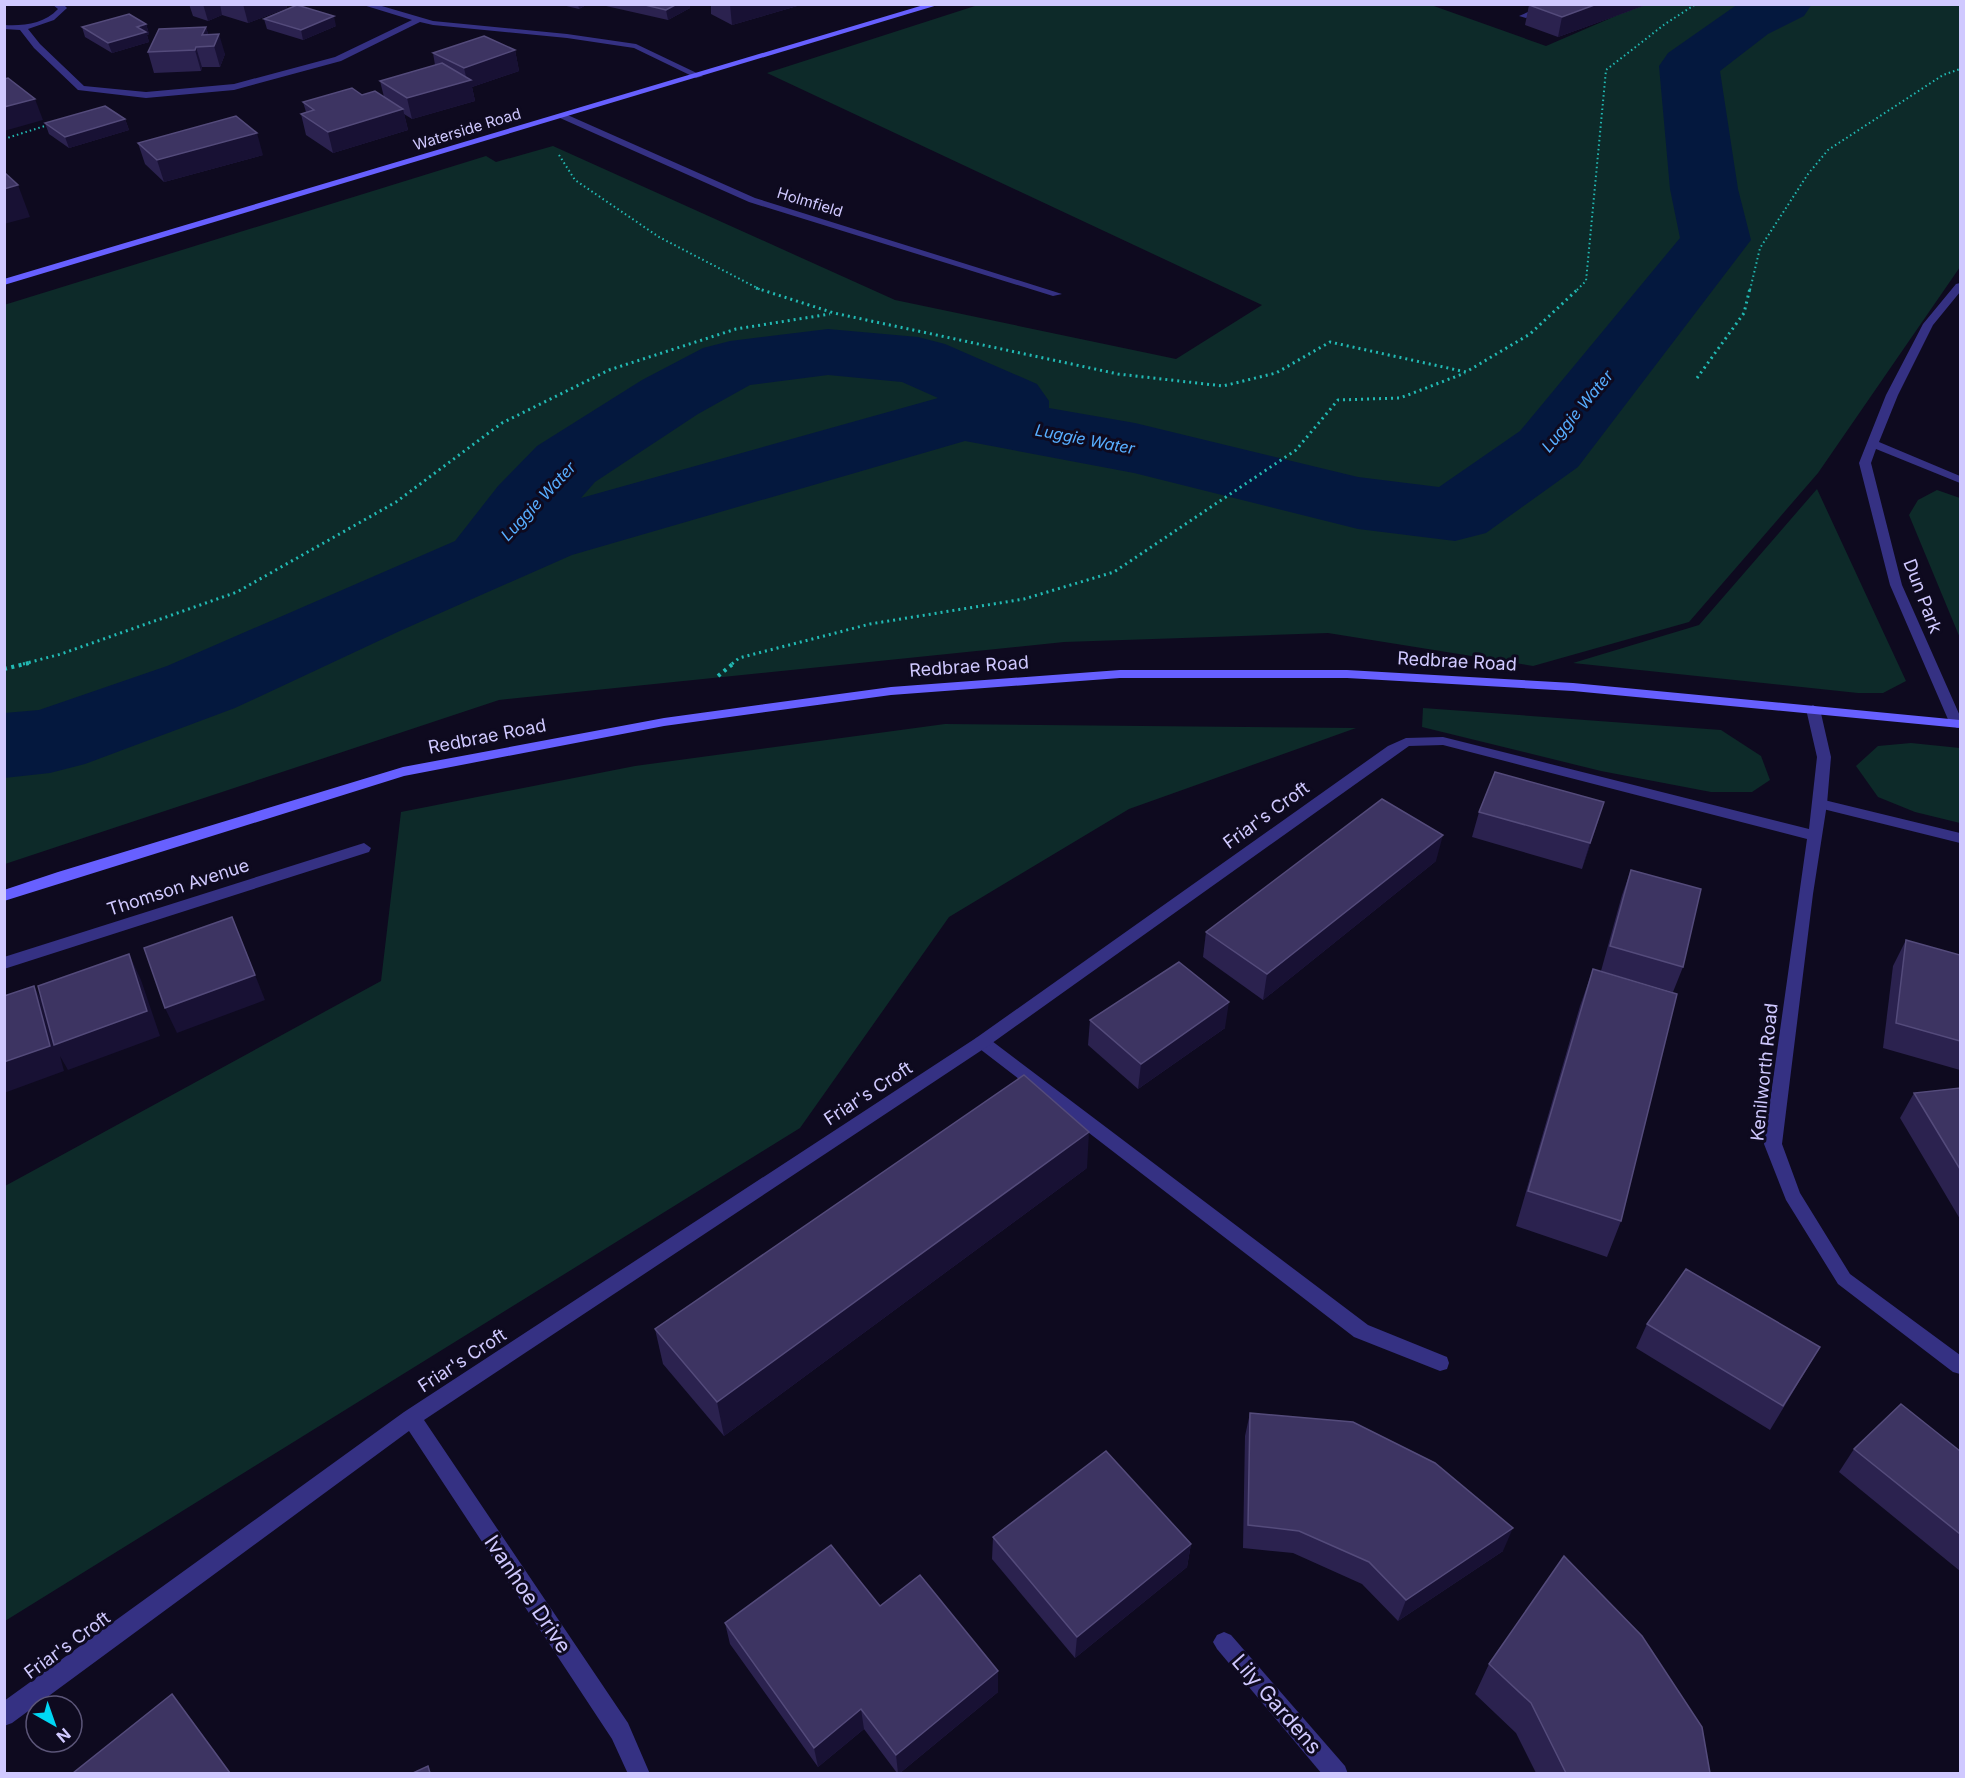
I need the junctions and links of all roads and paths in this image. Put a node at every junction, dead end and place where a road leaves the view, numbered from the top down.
1 (56, 4) edge
2 (364, 4) edge
3 (937, 4) edge
4 (1554, 4) edge
5 (1696, 4) edge
6 (1523, 16) dead end
7 (420, 19) junction
8 (4, 27) edge
9 (22, 27) junction
10 (1960, 69) edge
11 (699, 76) junction
12 (563, 116) junction
13 (540, 123) junction
14 (4, 282) edge
15 (1960, 286) edge
16 (1058, 294) dead end
17 (834, 313) junction
18 (1466, 372) junction
19 (1697, 378) dead end
20 (1873, 443) junction
21 (1960, 480) edge
22 (4, 669) edge
23 (1813, 710) junction
24 (664, 722) junction
25 (1959, 724) edge
26 (1820, 804) junction
27 (1815, 836) junction
28 (1960, 838) edge
29 (364, 848) dead end
30 (4, 897) edge
31 (4, 963) edge
32 (982, 1042) junction
33 (1440, 1363) dead end
34 (1960, 1366) edge
35 (411, 1418) junction
36 (1224, 1642) dead end
37 (4, 1715) edge
38 (1329, 1771) edge
39 (639, 1773) edge

1 - 9 street
2 - 7 street
3 - 11 street, Waterside Road
4 - 6 street
5 - 18 path
7 - 9 street
7 - 11 street
8 - 9 street
10 - 19 path
11 - 12 street, Waterside Road
12 - 13 street, Waterside Road
12 - 16 street, Holmfield
13 - 14 street, Waterside Road
13 - 17 path
15 - 20 street, Dun Park
17 - 18 path
17 - 22 path
18 - 24 path
20 - 21 street
20 - 25 street, Dun Park
23 - 24 street, Redbrae Road
23 - 25 street, Redbrae Road
23 - 26 street, Kenilworth Road
24 - 30 street, Redbrae Road
26 - 27 street, Kenilworth Road
26 - 28 street
27 - 32 street, Friar's Croft
27 - 34 street, Kenilworth Road
29 - 31 street, Thomson Avenue
32 - 33 street
32 - 35 street, Friar's Croft
35 - 37 street, Friar's Croft
35 - 39 street, Ivanhoe Drive
36 - 38 street, Lily Gardens

